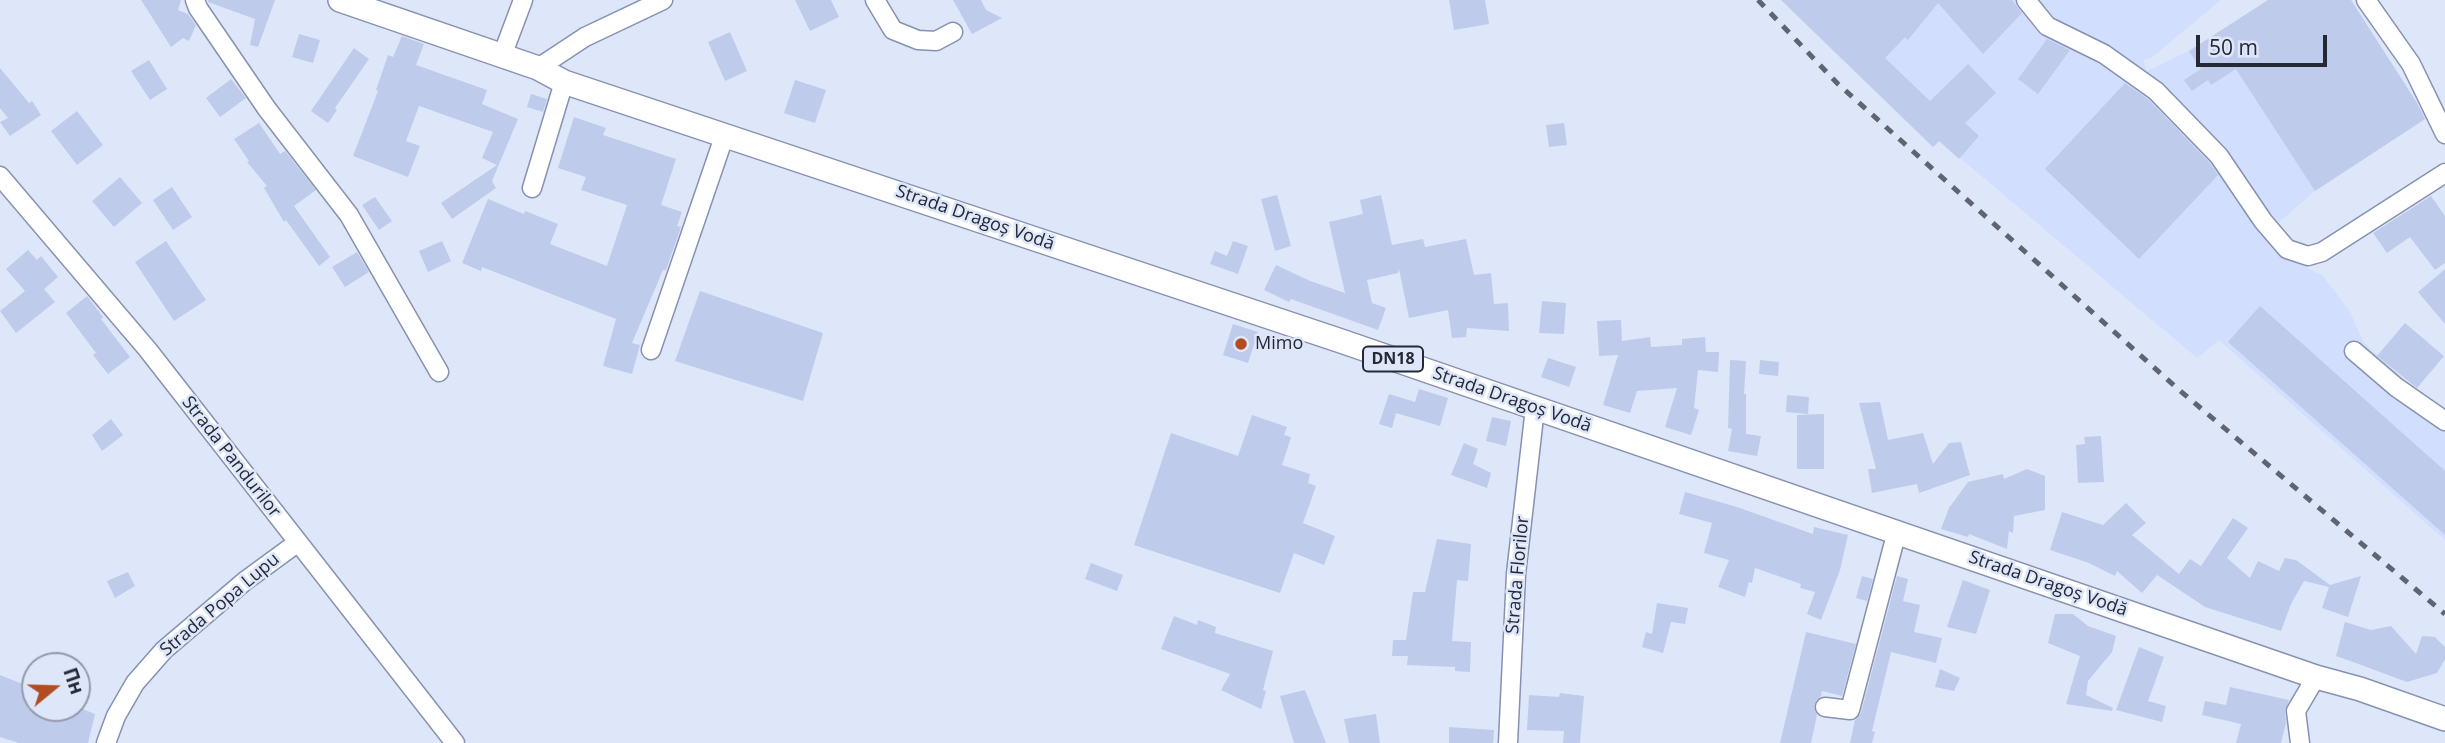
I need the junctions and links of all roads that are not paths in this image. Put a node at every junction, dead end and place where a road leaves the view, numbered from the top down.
1 (195, 0) edge
2 (340, 0) edge
3 (523, 0) edge
4 (663, 0) edge
5 (875, 0) edge
6 (2026, 0) edge
7 (2366, 0) edge
8 (953, 32) dead end
9 (502, 56) junction
10 (538, 68) junction
11 (564, 82) junction
12 (725, 134) junction
13 (2445, 134) edge
14 (2445, 173) edge
15 (0, 176) edge
16 (532, 188) dead end
17 (651, 350) dead end
18 (2354, 351) dead end
19 (439, 372) dead end
20 (1535, 408) junction
21 (2445, 421) edge
22 (1897, 531) junction
23 (297, 543) junction
24 (2316, 677) junction
25 (1825, 707) dead end
26 (2445, 719) edge
27 (106, 743) edge
28 (455, 743) edge
29 (1508, 743) edge
30 (2301, 743) edge

1 - 19 street
2 - 9 main road, Strada Dragoș Vodă / DN18
3 - 9 street
4 - 10 street
5 - 8 street
6 - 14 street
7 - 13 street
9 - 10 main road, Strada Dragoș Vodă / DN18
10 - 11 main road, Strada Dragoș Vodă / DN18
11 - 12 main road, Strada Dragoș Vodă / DN18
11 - 16 street
12 - 17 street
12 - 20 main road, Strada Dragoș Vodă / DN18
15 - 23 street, Strada Pandurilor
18 - 21 street
20 - 22 main road, Strada Dragoș Vodă / DN18
20 - 29 street, Strada Florilor
22 - 24 main road, Strada Dragoș Vodă / DN18
22 - 25 street
23 - 27 street, Strada Popa Lupu
23 - 28 street, Strada Pandurilor
24 - 26 main road, Strada Dragoș Vodă / DN18
24 - 30 street

